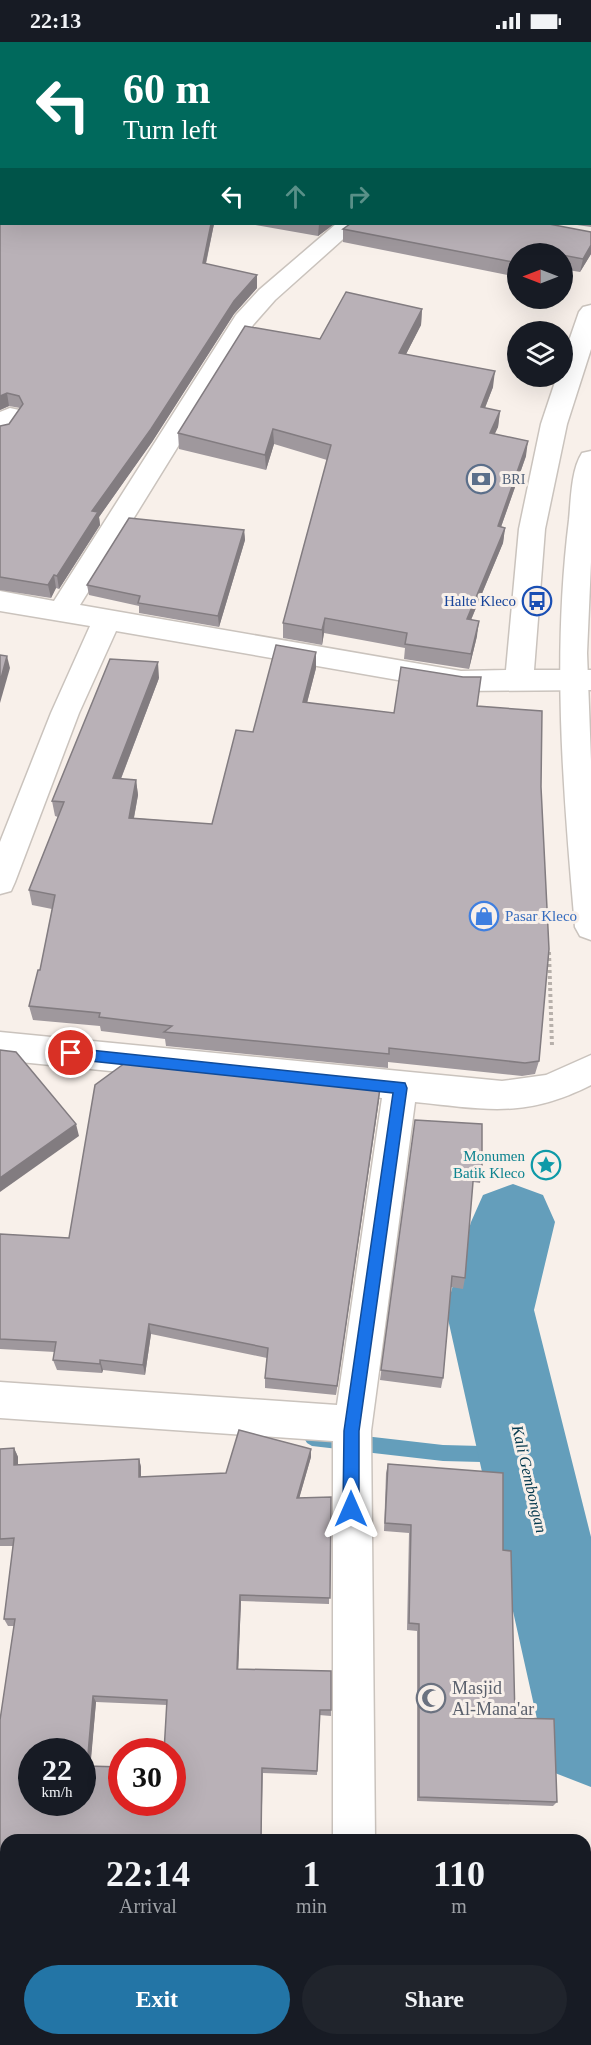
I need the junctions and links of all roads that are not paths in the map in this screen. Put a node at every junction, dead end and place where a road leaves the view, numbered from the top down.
1 (348, 225) edge
2 (591, 312) edge
3 (591, 459) edge
4 (0, 601) edge
5 (62, 610) junction
6 (107, 619) junction
7 (519, 679) junction
8 (582, 680) edge
9 (0, 882) edge
10 (591, 927) edge
11 (0, 1046) edge
12 (591, 1069) edge
13 (400, 1088) junction
14 (0, 1400) edge
15 (352, 1439) junction
16 (354, 1834) edge

1 - 5 main road
2 - 7 main road
3 - 8 main road
4 - 5 main road
5 - 6 main road
6 - 7 main road
6 - 9 main road
7 - 8 main road
8 - 10 main road
11 - 13 main road
12 - 13 main road
13 - 15 main road
14 - 15 main road
15 - 16 main road

